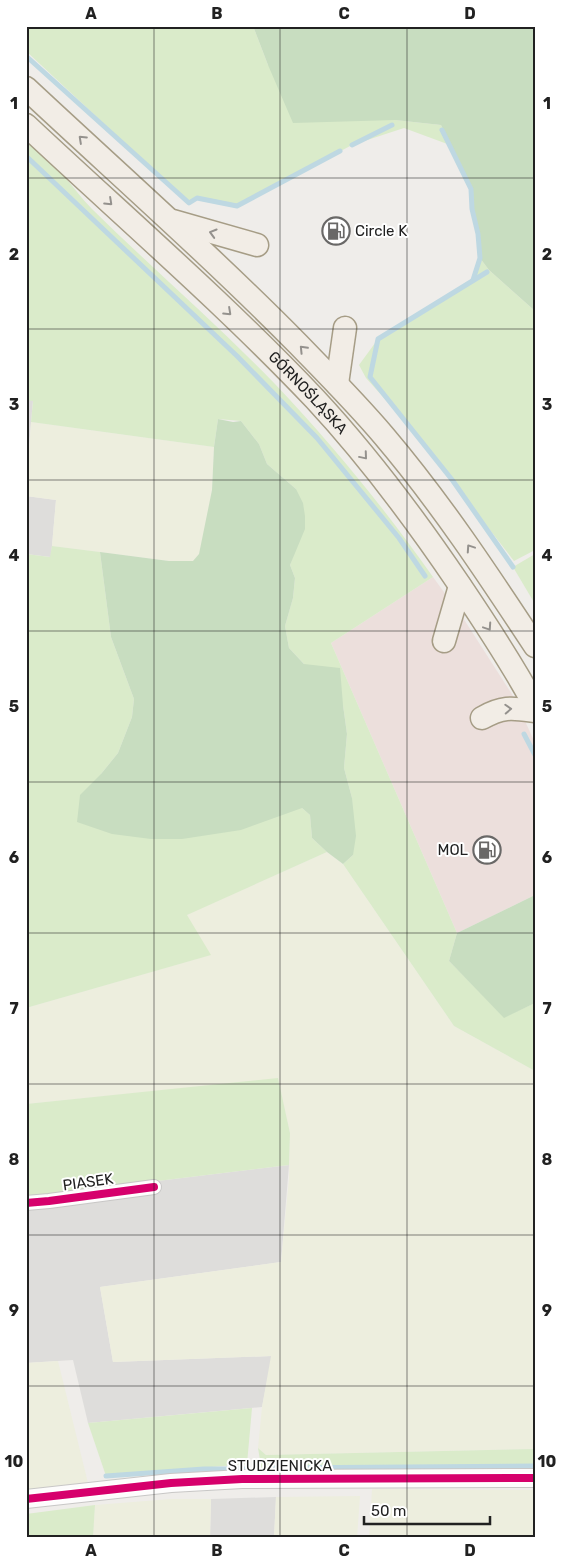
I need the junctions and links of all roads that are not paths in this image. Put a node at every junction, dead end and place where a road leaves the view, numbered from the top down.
1 (26, 88) edge
2 (26, 125) edge
3 (170, 220) junction
4 (258, 245) dead end
5 (345, 328) dead end
6 (337, 384) junction
7 (460, 586) junction
8 (444, 641) dead end
9 (535, 646) edge
10 (535, 706) edge
11 (535, 711) edge
12 (482, 718) dead end
13 (154, 1187) dead end
14 (26, 1203) edge
15 (535, 1478) edge
16 (26, 1500) edge

3 -> 1 main road, GÓRNOŚLĄSKA
2 -> 7 main road, GÓRNOŚLĄSKA
4 -> 3 main road
6 -> 3 main road, GÓRNOŚLĄSKA
5 - 6 main road
9 -> 6 main road, GÓRNOŚLĄSKA
7 - 8 main road
7 -> 10 main road, GÓRNOŚLĄSKA
12 -> 11 main road
13 - 14 street, PIASEK
15 - 16 street, STUDZIENICKA

